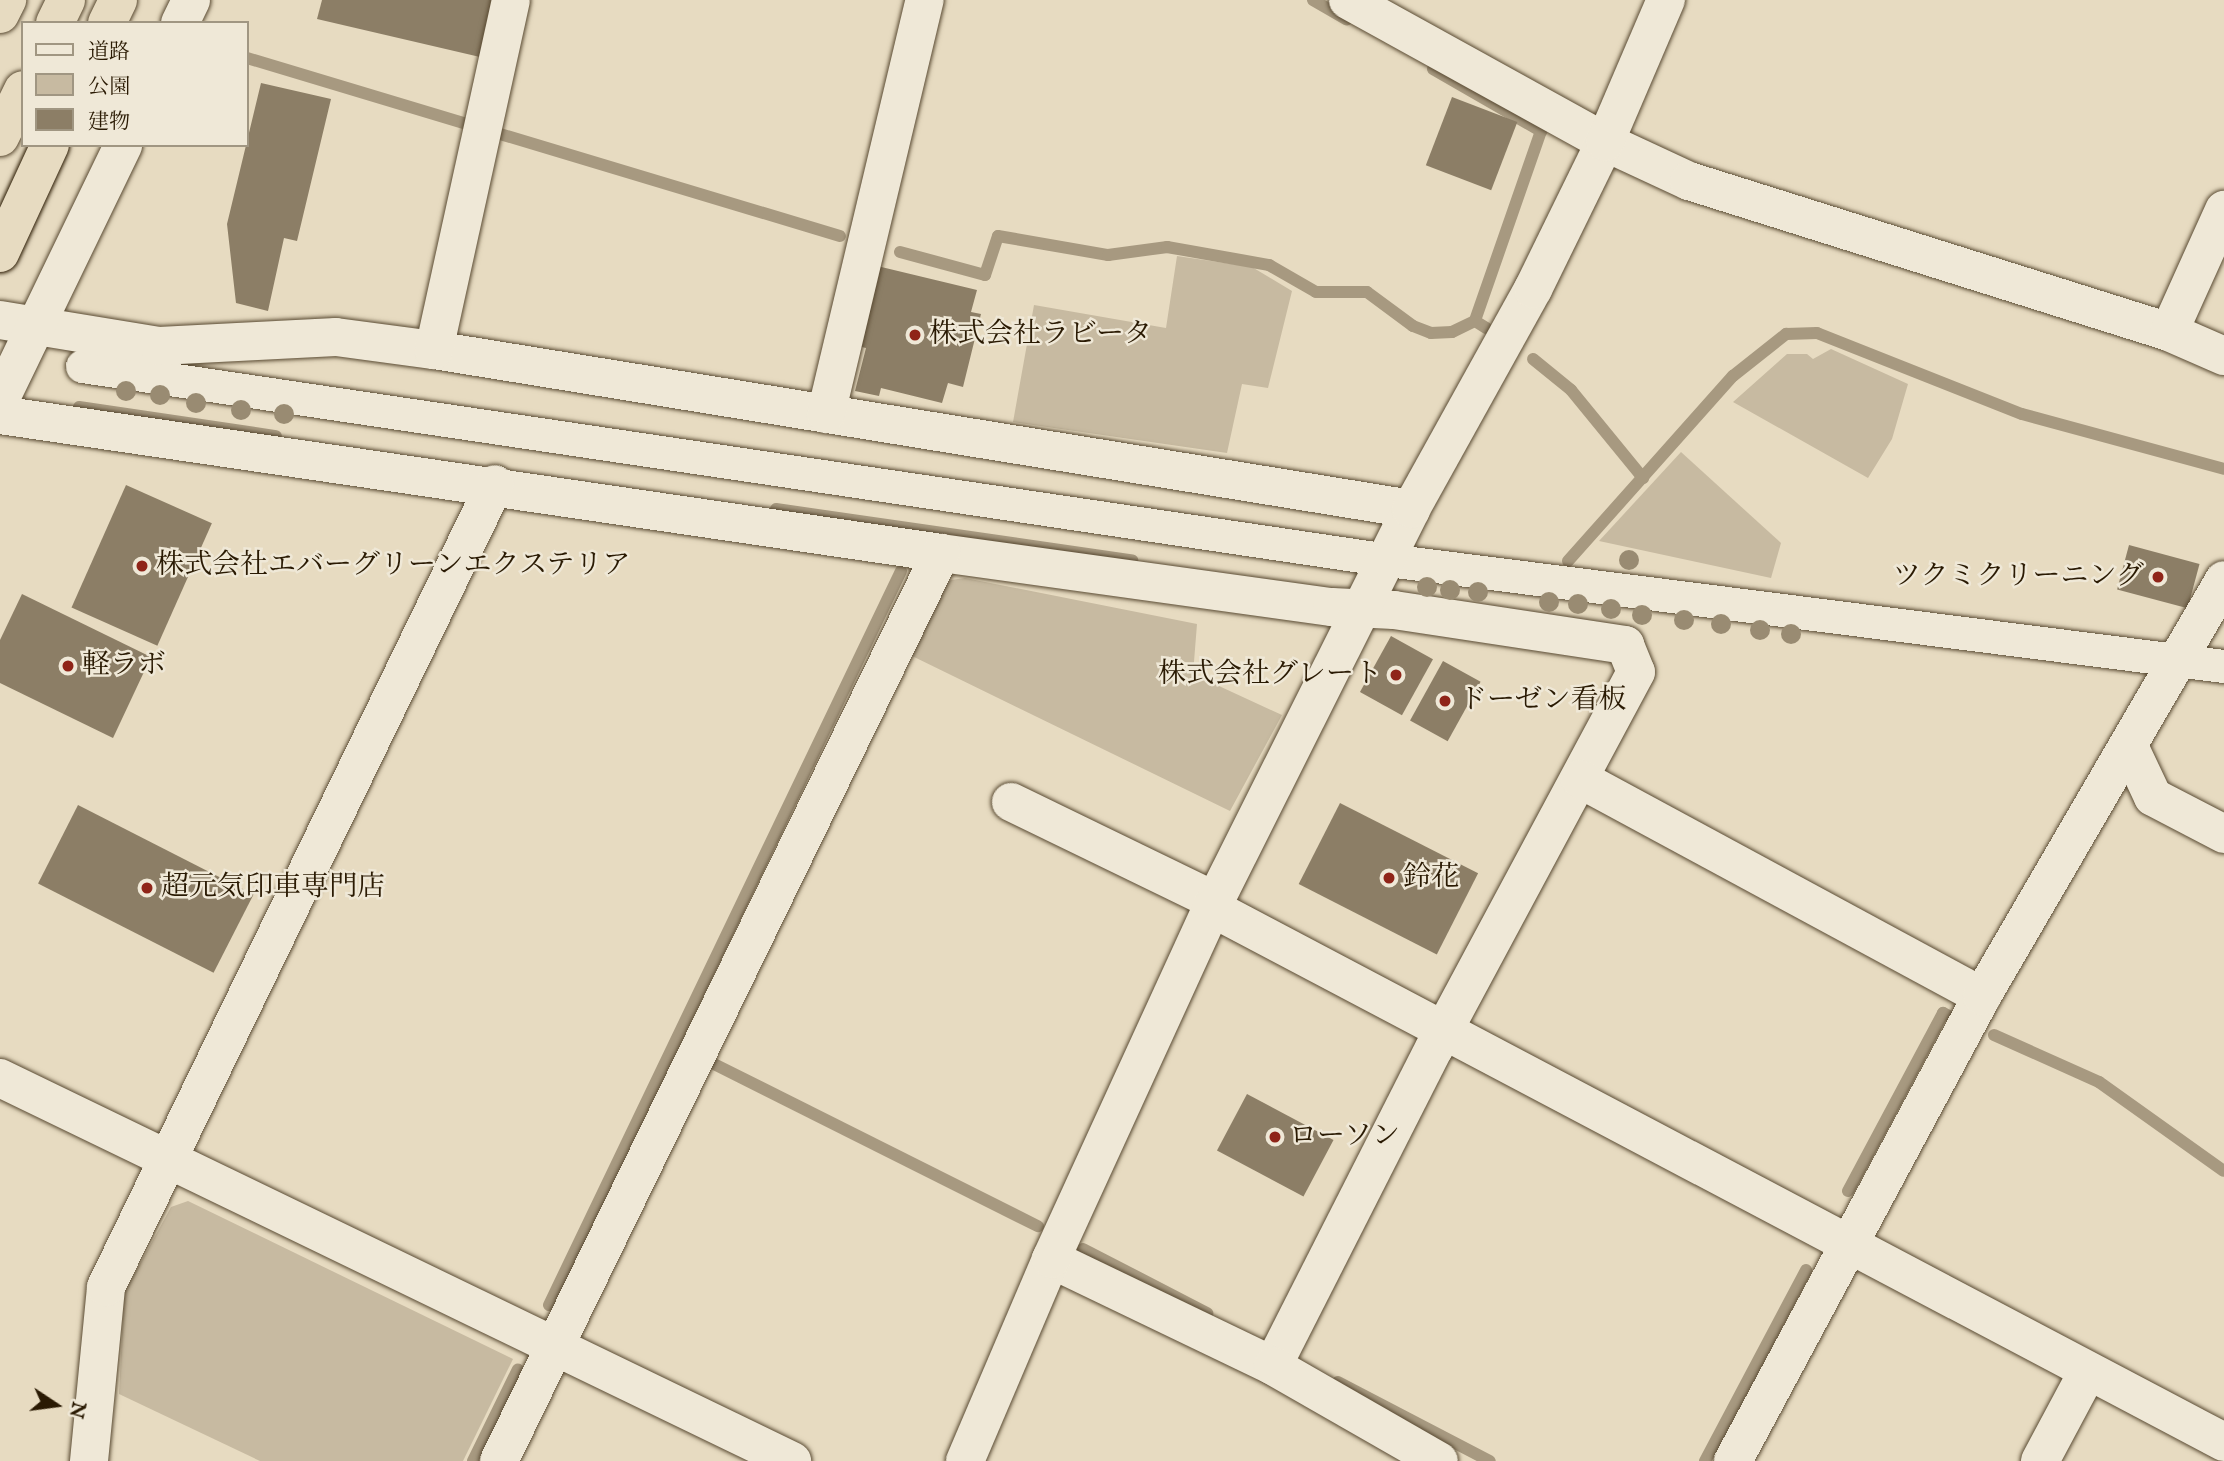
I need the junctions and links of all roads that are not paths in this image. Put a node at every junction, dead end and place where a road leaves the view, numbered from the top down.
1 (7, 0) edge
2 (66, 0) edge
3 (118, 0) edge
4 (191, 0) edge
5 (511, 0) edge
6 (925, 0) edge
7 (1348, 0) edge
8 (1666, 0) edge
9 (0, 14) edge
10 (56, 21) edge
11 (108, 21) edge
12 (181, 21) edge
13 (21, 94) edge
14 (0, 138) edge
15 (1605, 142) junction
16 (49, 147) edge
17 (122, 147) edge
18 (2224, 210) edge
19 (0, 253) edge
20 (0, 320) edge
21 (37, 325) junction
22 (2169, 332) junction
23 (434, 350) junction
24 (2224, 356) edge
25 (82, 366) dead end
26 (0, 400) edge
27 (826, 414) junction
28 (0, 415) edge
29 (495, 484) junction
30 (1411, 509) junction
31 (941, 553) junction
32 (1388, 560) junction
33 (2224, 580) edge
34 (1364, 609) junction
35 (2179, 661) junction
36 (2224, 666) edge
37 (2129, 746) junction
38 (1580, 779) junction
39 (1012, 802) dead end
40 (2224, 834) edge
41 (1213, 904) junction
42 (1982, 996) junction
43 (1445, 1028) junction
44 (0, 1078) edge
45 (168, 1159) junction
46 (1850, 1244) junction
47 (1051, 1259) junction
48 (553, 1349) junction
49 (1278, 1356) junction
50 (2088, 1371) junction
51 (2224, 1442) edge
52 (89, 1461) edge
53 (499, 1461) edge
54 (792, 1461) edge
55 (965, 1461) edge
56 (1439, 1461) edge
57 (1732, 1461) edge
58 (2040, 1461) edge

1 - 9 highway
2 - 10 highway
3 - 11 highway
4 - 12 street
5 - 23 street
6 - 27 street
7 - 15 street
8 - 15 street
13 - 14 highway
15 - 22 street
15 - 30 street
16 - 19 highway, bridge
17 - 21 street
18 - 22 street
20 - 21 street
21 - 23 street
21 - 26 street
22 - 24 street
23 - 27 street
25 - 32 street
27 - 30 street
28 - 29 street
29 - 31 street
29 - 45 street
30 - 32 street
31 - 34 street
31 - 48 street
32 - 34 street
32 - 35 street
33 - 35 street
34 - 38 street
34 - 41 street
35 - 36 street
35 - 37 street
37 - 40 street
37 - 42 street
38 - 42 street
38 - 43 street
39 - 41 street
41 - 43 street
41 - 47 street
42 - 46 street
43 - 46 street
43 - 49 street
44 - 45 street
45 - 48 street
45 - 52 street
46 - 50 street
46 - 57 street
47 - 49 street
47 - 55 street
48 - 53 street
48 - 54 street
49 - 56 street
50 - 51 street
50 - 58 street

